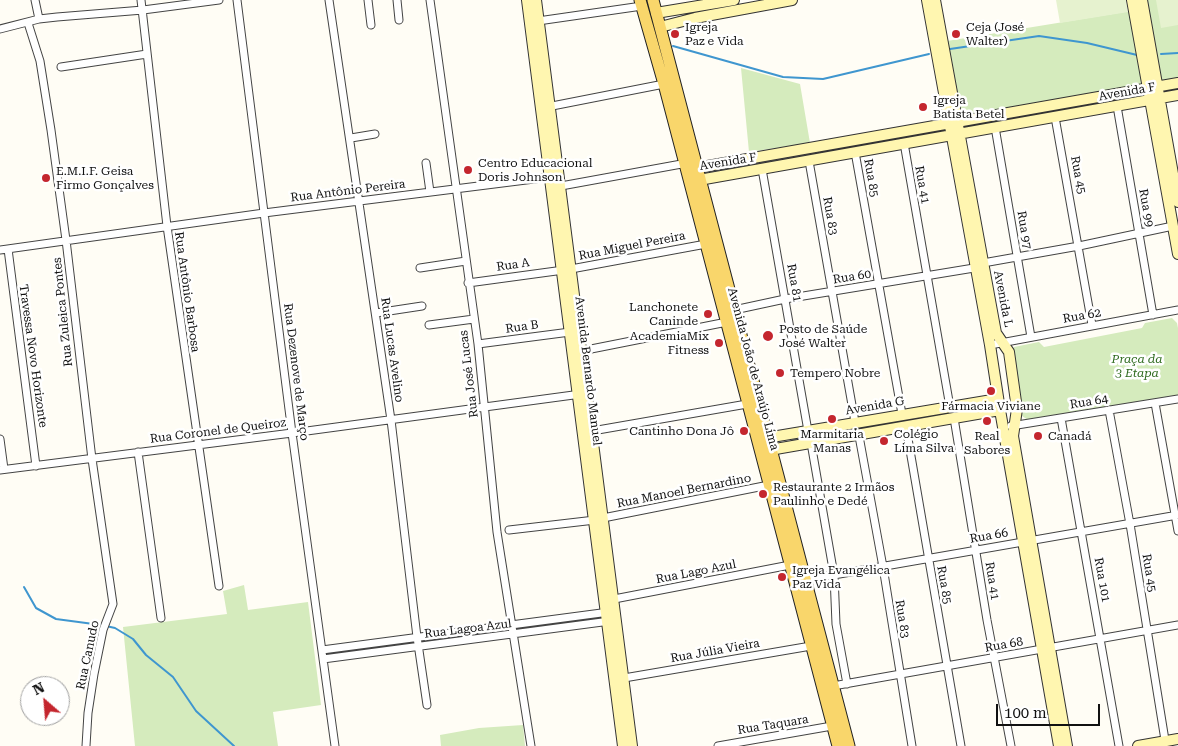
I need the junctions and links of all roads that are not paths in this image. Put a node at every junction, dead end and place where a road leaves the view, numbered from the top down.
1 (35, 0) edge
2 (141, 0) edge
3 (219, 0) edge
4 (237, 0) edge
5 (329, 0) edge
6 (368, 0) edge
7 (397, 0) edge
8 (430, 0) edge
9 (532, 0) edge
10 (786, 0) edge
11 (927, 0) edge
12 (935, 0) edge
13 (1132, 0) edge
14 (1142, 0) edge
15 (645, 2) edge
16 (686, 4) edge
17 (734, 4) edge
18 (143, 10) junction
19 (656, 14) junction
20 (38, 19) junction
21 (399, 20) dead end
22 (538, 21) junction
23 (28, 23) junction
24 (371, 25) dead end
25 (660, 27) junction
26 (0, 29) edge
27 (146, 54) junction
28 (61, 67) dead end
29 (1178, 83) edge
30 (664, 84) junction
31 (1158, 87) junction
32 (1148, 89) junction
33 (1178, 95) edge
34 (1155, 99) junction
35 (1117, 106) junction
36 (546, 107) junction
37 (1055, 117) junction
38 (953, 122) junction
39 (995, 128) junction
40 (375, 134) dead end
41 (955, 135) junction
42 (351, 138) junction
43 (904, 143) junction
44 (856, 152) junction
45 (808, 161) junction
46 (426, 163) dead end
47 (762, 169) junction
48 (693, 170) junction
49 (550, 177) junction
50 (561, 186) junction
51 (456, 189) junction
52 (430, 192) junction
53 (360, 200) junction
54 (1178, 202) edge
55 (264, 212) junction
56 (167, 226) junction
57 (1173, 226) junction
58 (1139, 233) junction
59 (66, 240) junction
60 (1177, 240) edge
61 (706, 244) junction
62 (1079, 246) junction
63 (4, 249) edge
64 (1178, 254) edge
65 (1016, 257) junction
66 (466, 261) junction
67 (420, 268) dead end
68 (566, 270) junction
69 (980, 272) junction
70 (926, 277) junction
71 (721, 280) junction
72 (468, 282) junction
73 (878, 284) junction
74 (832, 291) junction
75 (726, 299) junction
76 (785, 299) junction
77 (422, 306) dead end
78 (734, 310) junction
79 (1178, 310) edge
80 (376, 312) junction
81 (1153, 315) junction
82 (474, 319) junction
83 (727, 322) junction
84 (428, 324) dead end
85 (1092, 325) junction
86 (570, 332) junction
87 (1031, 337) junction
88 (1001, 343) junction
89 (478, 344) junction
90 (990, 345) junction
91 (581, 351) junction
92 (582, 394) junction
93 (998, 399) junction
94 (1178, 399) edge
95 (1155, 403) junction
96 (747, 404) junction
97 (485, 406) junction
98 (950, 407) junction
99 (1000, 410) junction
100 (1109, 410) junction
101 (902, 414) junction
102 (954, 418) junction
103 (1062, 418) junction
104 (391, 420) junction
105 (855, 422) junction
106 (1003, 426) junction
107 (1015, 426) junction
108 (906, 427) junction
109 (592, 431) junction
110 (808, 431) junction
111 (292, 433) junction
112 (859, 436) junction
113 (0, 439) edge
114 (762, 439) junction
115 (811, 443) junction
116 (197, 445) junction
117 (765, 451) junction
118 (138, 452) junction
119 (92, 459) junction
120 (592, 465) junction
121 (36, 466) junction
122 (2, 469) edge
123 (769, 485) junction
124 (1177, 515) edge
125 (599, 519) junction
126 (1130, 524) junction
127 (509, 530) dead end
128 (1178, 531) edge
129 (1081, 532) junction
130 (1027, 541) junction
131 (976, 550) junction
132 (928, 559) junction
133 (790, 565) junction
134 (883, 567) junction
135 (834, 575) junction
136 (805, 580) junction
137 (219, 586) dead end
138 (112, 600) joint
139 (609, 600) junction
140 (612, 616) junction
141 (161, 618) dead end
142 (510, 625) junction
143 (1178, 625) edge
144 (1147, 630) junction
145 (512, 634) junction
146 (416, 637) junction
147 (1101, 639) junction
148 (418, 646) junction
149 (811, 646) junction
150 (1045, 649) junction
151 (322, 650) junction
152 (994, 658) junction
153 (323, 659) junction
154 (946, 667) junction
155 (900, 674) junction
156 (624, 678) junction
157 (848, 684) junction
158 (833, 686) junction
159 (427, 704) dead end
160 (623, 704) junction
161 (832, 726) junction
162 (1178, 738) edge
163 (1165, 740) junction
164 (742, 743) edge
165 (86, 746) edge
166 (336, 746) edge
167 (531, 746) edge
168 (624, 746) edge
169 (632, 746) edge
170 (718, 746) edge
171 (838, 746) edge
172 (849, 746) edge
173 (912, 746) edge
174 (961, 746) edge
175 (1011, 746) edge
176 (1059, 746) edge
177 (1067, 746) edge
178 (1119, 746) edge
179 (1138, 746) edge

1 - 20 street
2 - 18 street, Rua Antônio Barbosa
3 - 18 street
4 - 55 street, Rua Dezenove de Março
5 - 42 street, Rua Lucas Avelino
6 - 24 street
7 - 21 street
8 - 51 street, Rua José Lucas
9 - 22 street, Avenida Bernardo Manuel
9 - 36 street, Avenida Bernardo Manuel
10 - 17 street
11 - 38 street, Avenida L
12 - 38 street, Avenida L
13 - 32 street
14 - 31 street
15 - 19 main road, Avenida João de Araújo Lima
15 - 22 street
15 - 30 main road, Avenida João de Araújo Lima
16 - 17 street
16 - 19 street
17 - 25 street
18 - 20 street
18 - 27 street, Rua Antônio Barbosa
19 - 25 main road, Avenida João de Araújo Lima
20 - 23 street
22 - 36 street, Avenida Bernardo Manuel
23 - 26 street
23 - 59 street, Rua Zuleica Pontes
25 - 48 main road, Avenida João de Araújo Lima
27 - 28 street
27 - 56 street, Rua Antônio Barbosa
29 - 31 street, Avenida F
30 - 36 street
30 - 48 main road, Avenida João de Araújo Lima
31 - 32 street, Avenida F
31 - 34 street
32 - 34 street
32 - 38 street, Avenida F
33 - 34 street, Avenida F
34 - 35 street, Avenida F
34 - 54 street
34 - 57 street
35 - 37 street, Avenida F
35 - 58 street, Rua 99
36 - 49 street, Avenida Bernardo Manuel
36 - 50 street, Avenida Bernardo Manuel
37 - 39 street, Avenida F
37 - 62 street, Rua 45
38 - 41 street, Avenida L
38 - 48 street, Avenida F
39 - 41 street, Avenida F
39 - 65 street, Rua 97
40 - 42 street
41 - 43 street, Avenida F
41 - 69 street, Avenida L
42 - 53 street, Rua Lucas Avelino
43 - 44 street, Avenida F
43 - 70 street, Rua 41
44 - 45 street, Avenida F
44 - 73 street, Rua 85
45 - 47 street, Avenida F
45 - 74 street, Rua 83
46 - 52 street
47 - 48 street, Avenida F
47 - 76 street, Rua 81
48 - 50 street
48 - 61 main road, Avenida João de Araújo Lima
48 - 71 main road, Avenida João de Araújo Lima
49 - 50 street
49 - 51 street, Rua Antônio Pereira
49 - 68 street, Avenida Bernardo Manuel
50 - 68 street, Avenida Bernardo Manuel
51 - 52 street, Rua Antônio Pereira
51 - 66 street, Rua José Lucas
52 - 53 street, Rua Antônio Pereira
53 - 55 street, Rua Antônio Pereira
53 - 80 street, Rua Lucas Avelino
55 - 56 street, Rua Antônio Pereira
55 - 111 street, Rua Dezenove de Março
56 - 59 street, Rua Antônio Pereira
56 - 116 street, Rua Antônio Barbosa
57 - 58 street, Rua 60
57 - 60 street
58 - 62 street, Rua 60
58 - 81 street, Rua 99
59 - 63 street, Rua Antônio Pereira
59 - 119 street, Rua Zuleica Pontes
60 - 64 street
61 - 68 street, Rua Miguel Pereira
61 - 71 main road, Avenida João de Araújo Lima
62 - 65 street, Rua 60
62 - 85 street, Rua 45
63 - 121 street, Travessa Novo Horizonte
65 - 69 street, Rua 60
65 - 87 street, Rua 97
66 - 67 street
66 - 72 street, Rua José Lucas
68 - 72 street, Rua A
68 - 86 street, Avenida Bernardo Manuel
68 - 91 street, Avenida Bernardo Manuel
69 - 70 street, Rua 60
69 - 88 street, Avenida L
69 - 90 street, Avenida L
70 - 73 street, Rua 60
70 - 98 street, Rua 41
71 - 75 main road, Avenida João de Araújo Lima
72 - 82 street, Rua José Lucas
73 - 74 street, Rua 60
73 - 101 street, Rua 85
74 - 76 street, Rua 60
74 - 105 street, Rua 83
75 - 78 main road, Avenida João de Araújo Lima
75 - 83 main road, Avenida João de Araújo Lima
76 - 78 street, Rua 60
76 - 110 street, Rua 81
77 - 80 street
78 - 114 main road, Avenida João de Araújo Lima
79 - 81 street, Rua 62
80 - 104 street, Rua Lucas Avelino
81 - 85 street, Rua 62
82 - 84 street
82 - 89 street, Rua José Lucas
83 - 91 street
83 - 96 main road, Avenida João de Araújo Lima
85 - 87 street, Rua 62
86 - 89 street, Rua B
86 - 92 street, Avenida Bernardo Manuel
87 - 88 street, Rua 62
88 - 90 street, Rua 62
88 - 107 street, Avenida L
89 - 97 street, Rua José Lucas
90 - 93 street, Avenida L
91 - 92 street, Avenida Bernardo Manuel
92 - 97 street, Rua Coronel de Queiroz
92 - 109 street, Avenida Bernardo Manuel
92 - 120 street, Avenida Bernardo Manuel
93 - 98 street, Avenida G
93 - 99 street, Avenida L
94 - 95 street, Rua 64
95 - 100 street, Rua 64
95 - 124 street
96 - 109 street
96 - 114 main road, Avenida João de Araújo Lima
97 - 104 street, Rua Coronel de Queiroz
97 - 142 street, Rua José Lucas
98 - 101 street, Avenida G
99 - 102 street
99 - 106 street, Avenida L
100 - 103 street, Rua 64
100 - 126 street, Rua 45
101 - 105 street, Avenida G
102 - 108 street
102 - 131 street, Rua 41
103 - 107 street, Rua 64
103 - 129 street, Rua 101
104 - 111 street, Rua Coronel de Queiroz
104 - 146 street, Rua Lucas Avelino
105 - 110 street, Avenida G
106 - 107 street, Rua 64
106 - 130 street, Avenida L
107 - 130 street, Avenida L
108 - 112 street
108 - 132 street, Rua 85
109 - 120 street, Avenida Bernardo Manuel
110 - 114 street, Avenida G
111 - 116 street, Rua Coronel de Queiroz
111 - 151 street, Rua Dezenove de Março
112 - 115 street
112 - 134 street, Rua 83
113 - 122 street
114 - 117 main road, Avenida João de Araújo Lima
115 - 117 street
115 - 135 street
116 - 118 street, Rua Coronel de Queiroz
116 - 137 street, Rua Antônio Barbosa
117 - 123 main road, Avenida João de Araújo Lima
117 - 136 main road, Avenida João de Araújo Lima
118 - 119 street, Rua Coronel de Queiroz
118 - 141 street
119 - 121 street, Rua Coronel de Queiroz
119 - 138 street, Rua Zuleica Pontes
120 - 125 street, Avenida Bernardo Manuel
121 - 122 street, Rua Coronel de Queiroz
123 - 125 street, Rua Manoel Bernardino
123 - 133 main road, Avenida João de Araújo Lima
124 - 126 street, Rua 66
124 - 128 street
125 - 127 street, Rua Manoel Bernardino
125 - 139 street, Avenida Bernardo Manuel
126 - 129 street, Rua 66
126 - 144 street, Rua 45
129 - 130 street, Rua 66
129 - 147 street, Rua 101
130 - 131 street, Rua 66
130 - 150 street, Avenida L
131 - 132 street, Rua 66
131 - 152 street, Rua 41
132 - 134 street, Rua 66
132 - 154 street, Rua 85
133 - 139 street, Rua Lago Azul
133 - 149 main road, Avenida João de Araújo Lima
134 - 135 street, Rua 66
134 - 155 street, Rua 83
135 - 136 street, Rua 66
135 - 157 street
136 - 158 main road, Avenida João de Araújo Lima
138 - 165 street, Rua Canudo
139 - 140 street, Avenida Bernardo Manuel
140 - 142 street, Rua Lagoa Azul
140 - 145 street, Rua Lagoa Azul
140 - 156 street, Avenida Bernardo Manuel
140 - 160 street, Avenida Bernardo Manuel
142 - 145 street, Rua José Lucas
142 - 146 street, Rua Lagoa Azul
143 - 144 street, Rua 68
144 - 147 street, Rua 68
144 - 163 street, Rua 45
145 - 148 street, Rua Lagoa Azul
145 - 167 street, Rua José Lucas
146 - 148 street, Rua Lucas Avelino
146 - 151 street, Rua Lagoa Azul
147 - 150 street, Rua 68
147 - 178 street, Rua 101
148 - 153 street, Rua Lagoa Azul
148 - 159 street, Rua Lucas Avelino
149 - 156 street, Rua Júlia Vieira
149 - 161 main road, Avenida João de Araújo Lima
150 - 152 street, Rua 68
150 - 176 street, Avenida L
150 - 177 street, Avenida L
151 - 153 street, Rua Dezenove de Março
152 - 154 street, Rua 68
152 - 175 street, Rua 41
153 - 166 street, Rua Dezenove de Março
154 - 155 street, Rua 68
154 - 174 street, Rua 85
155 - 157 street, Rua 68
155 - 173 street, Rua 83
156 - 160 street, Avenida Bernardo Manuel
157 - 158 street, Rua 68
158 - 172 main road, Avenida João de Araújo Lima
160 - 168 street, Avenida Bernardo Manuel
160 - 169 street, Avenida Bernardo Manuel
161 - 164 street, Rua Taquara
161 - 171 main road, Avenida João de Araújo Lima
162 - 163 street
163 - 179 street
164 - 170 street, Rua Taquara

